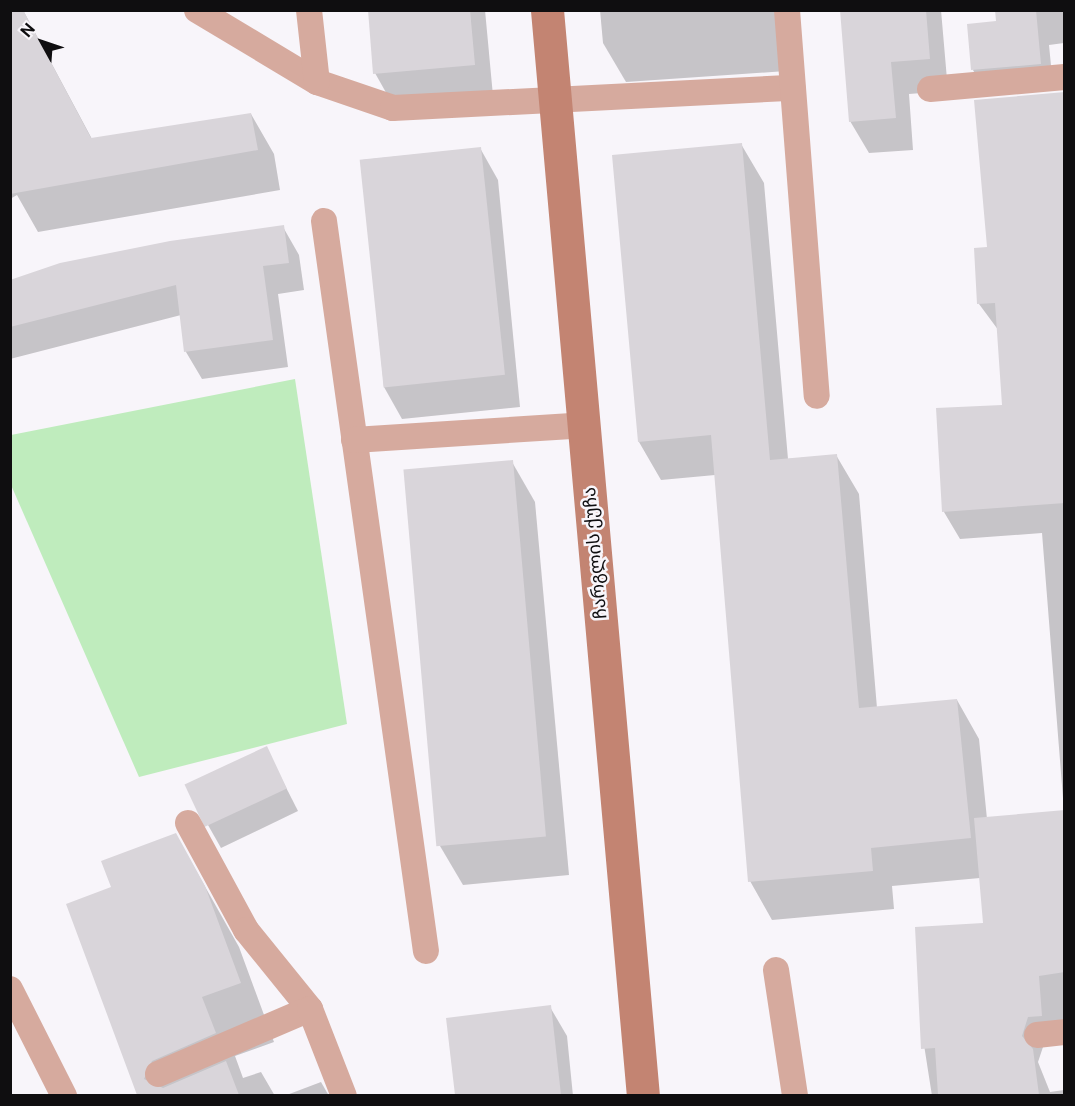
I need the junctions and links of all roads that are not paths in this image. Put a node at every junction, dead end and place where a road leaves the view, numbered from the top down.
1 (197, 10) edge
2 (309, 10) edge
3 (547, 10) edge
4 (787, 10) edge
5 (1065, 77) edge
6 (317, 82) junction
7 (793, 88) junction
8 (930, 89) dead end
9 (556, 101) junction
10 (324, 221) dead end
11 (817, 396) dead end
12 (584, 425) junction
13 (354, 440) junction
14 (188, 823) dead end
15 (426, 951) dead end
16 (776, 970) dead end
17 (11, 994) edge
18 (310, 1009) junction
19 (1065, 1032) edge
20 (1037, 1035) dead end
21 (158, 1074) dead end
22 (64, 1095) edge
23 (344, 1095) edge
24 (643, 1095) edge
25 (795, 1095) edge

1 - 6 lane
2 - 6 lane
3 - 9 street, ჩარგლის ქუჩა
4 - 7 lane
5 - 8 lane
6 - 9 lane
7 - 9 lane
7 - 11 lane
9 - 12 street, ჩარგლის ქუჩა
10 - 13 lane
12 - 13 lane
12 - 24 street, ჩარგლის ქუჩა
13 - 15 lane
14 - 18 lane
16 - 25 lane
17 - 22 lane
18 - 21 lane
18 - 23 lane
19 - 20 lane

